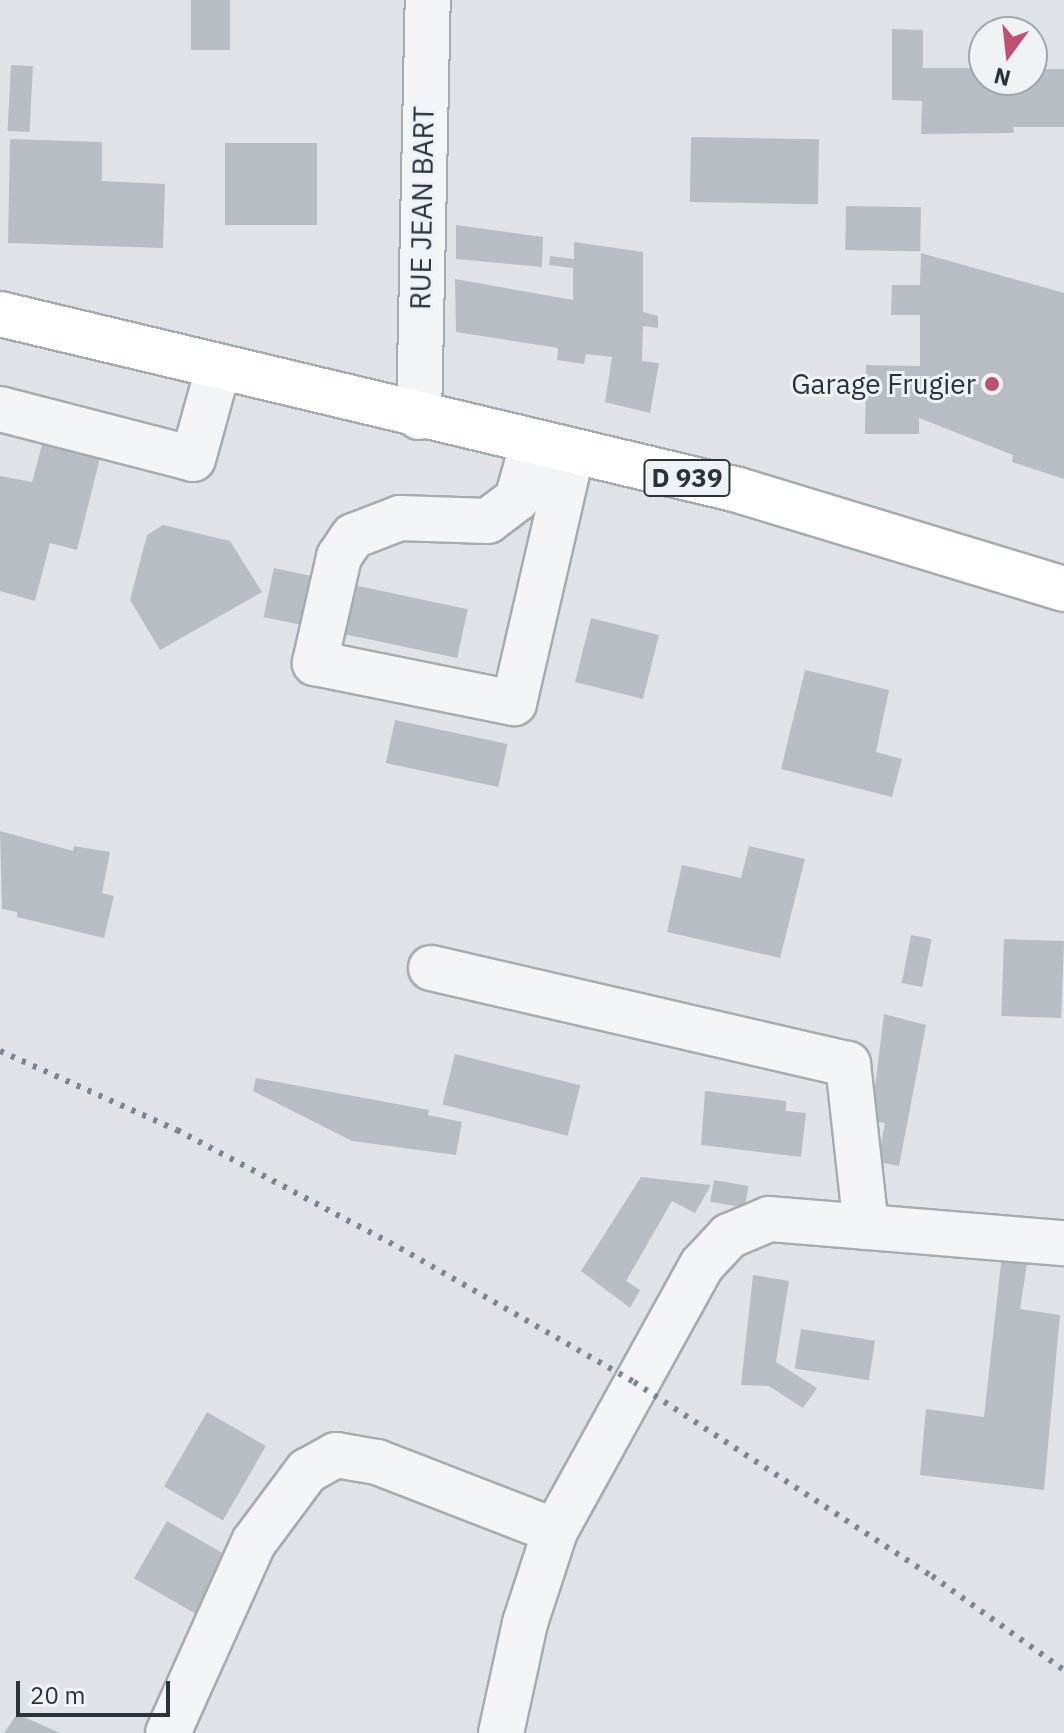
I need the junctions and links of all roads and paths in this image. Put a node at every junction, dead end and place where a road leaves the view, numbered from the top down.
1 (428, 0) edge
2 (0, 314) edge
3 (218, 369) junction
4 (0, 409) edge
5 (419, 417) junction
6 (552, 447) junction
7 (1064, 589) edge
8 (431, 968) dead end
9 (866, 1227) junction
10 (1064, 1243) edge
11 (555, 1531) junction
12 (168, 1733) edge
13 (501, 1733) edge

1 - 5 street, RUE JEAN BART
2 - 3 main road, D 939
3 - 4 street
3 - 5 main road, D 939
5 - 6 main road, D 939
6 - 6 street
6 - 7 main road, D 939
8 - 9 street
9 - 10 street
9 - 11 street
11 - 12 street
11 - 13 street

